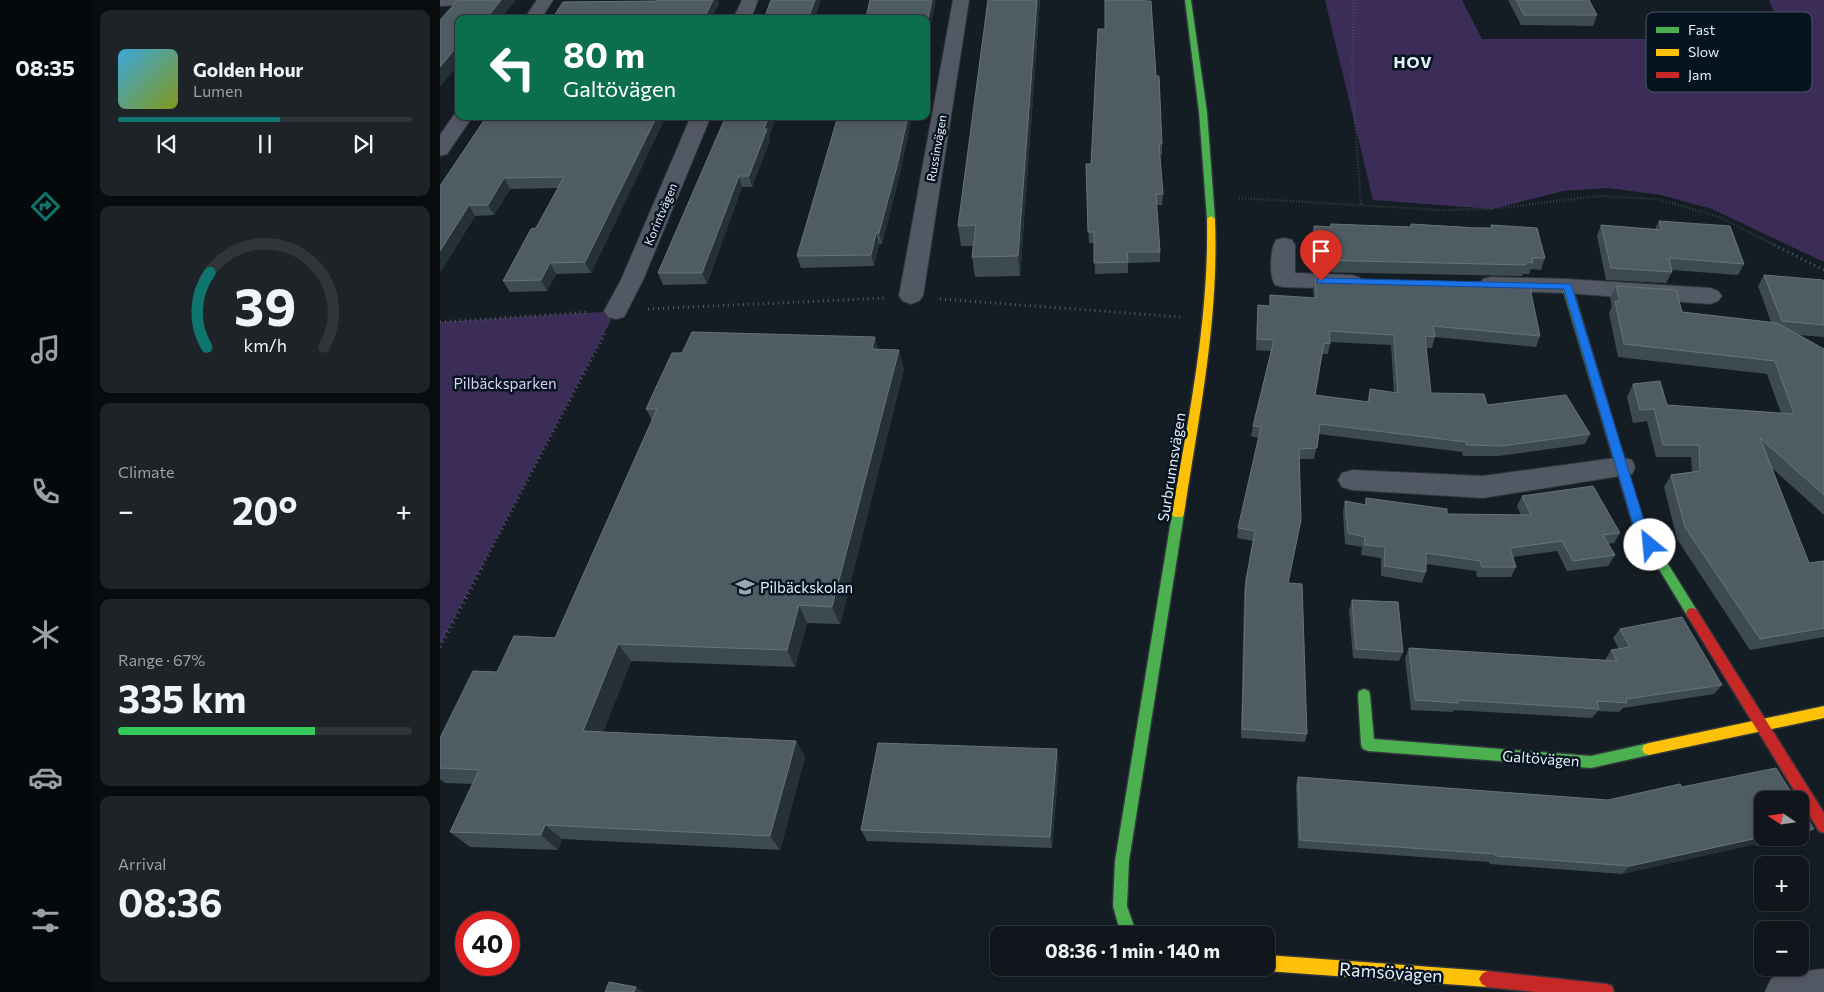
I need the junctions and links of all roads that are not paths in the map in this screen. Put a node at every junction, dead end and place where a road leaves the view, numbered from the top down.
1 (475, 0) edge
2 (545, 0) edge
3 (750, 0) edge
4 (961, 0) edge
5 (1188, 0) edge
6 (440, 1) edge
7 (535, 15) edge
8 (744, 15) edge
9 (460, 120) edge
10 (699, 120) edge
11 (440, 150) edge
12 (1284, 245) dead end
13 (1371, 282) edge
14 (1469, 284) edge
15 (1567, 286) junction
16 (911, 296) road end
17 (1710, 296) dead end
18 (616, 310) road end
19 (1622, 466) junction
20 (1352, 480) dead end
21 (1364, 695) dead end
22 (1824, 712) edge
23 (1761, 726) junction
24 (1824, 826) edge
25 (1126, 926) edge
26 (1275, 964) edge
27 (1479, 985) edge
28 (1824, 988) edge
29 (1606, 992) edge
30 (1784, 992) edge

1 - 6 street
2 - 7 street
3 - 8 street
4 - 16 street, Russinvägen
5 - 25 street, Surbrunnsvägen
9 - 11 street
10 - 18 street, Korintvägen
12 - 13 street
14 - 15 street
15 - 17 street
15 - 19 street
19 - 20 street
19 - 23 street
21 - 23 street, Galtövägen
22 - 23 street, Galtövägen
23 - 24 street
26 - 27 street, Ramsövägen
27 - 29 street, Ramsövägen
28 - 30 street

